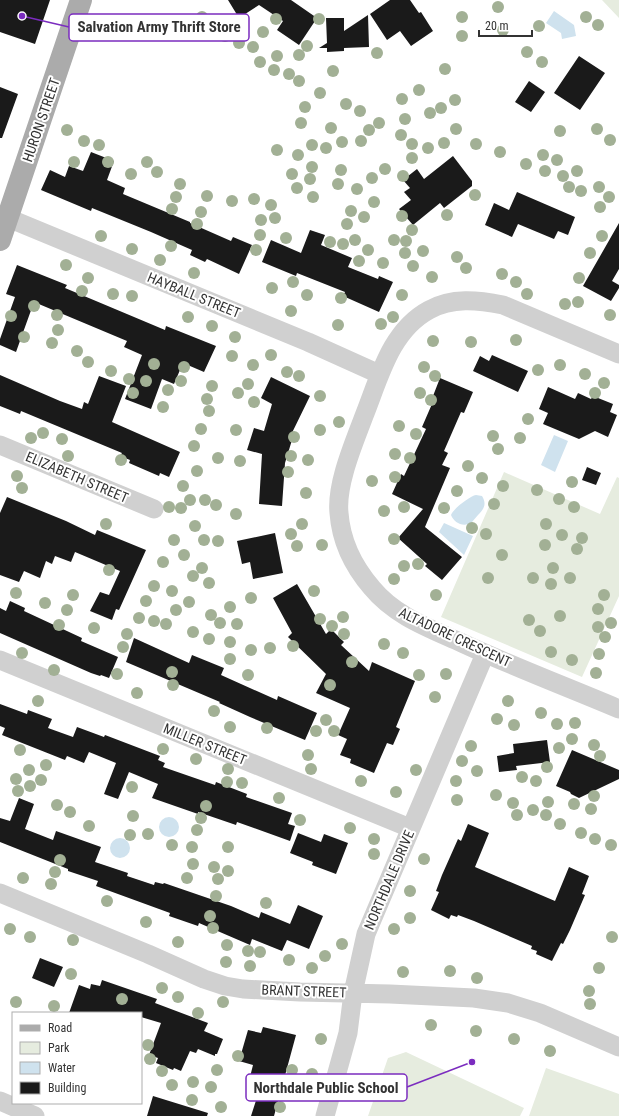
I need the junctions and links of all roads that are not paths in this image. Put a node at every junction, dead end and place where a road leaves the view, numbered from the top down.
1 (81, 0) edge
2 (8, 218) junction
3 (0, 240) edge
4 (619, 354) edge
5 (379, 374) junction
6 (0, 444) edge
7 (154, 509) dead end
8 (485, 654) junction
9 (0, 660) edge
10 (619, 710) edge
11 (410, 828) junction
12 (0, 893) edge
13 (354, 994) junction
14 (619, 1047) edge
15 (0, 1101) edge
16 (36, 1116) edge
17 (325, 1116) edge

1 - 2 main road, HURON STREET
2 - 3 main road, HURON STREET
2 - 5 street, HAYBALL STREET
4 - 5 street, ALTADORE CRESCENT
5 - 8 street, ALTADORE CRESCENT
6 - 7 street, ELIZABETH STREET
8 - 10 street, ALTADORE CRESCENT
8 - 11 street, NORTHDALE DRIVE
9 - 11 street, MILLER STREET
11 - 13 street, NORTHDALE DRIVE
12 - 13 street, BRANT STREET
13 - 14 street, BRANT STREET
13 - 17 street, NORTHDALE DRIVE
15 - 16 street

